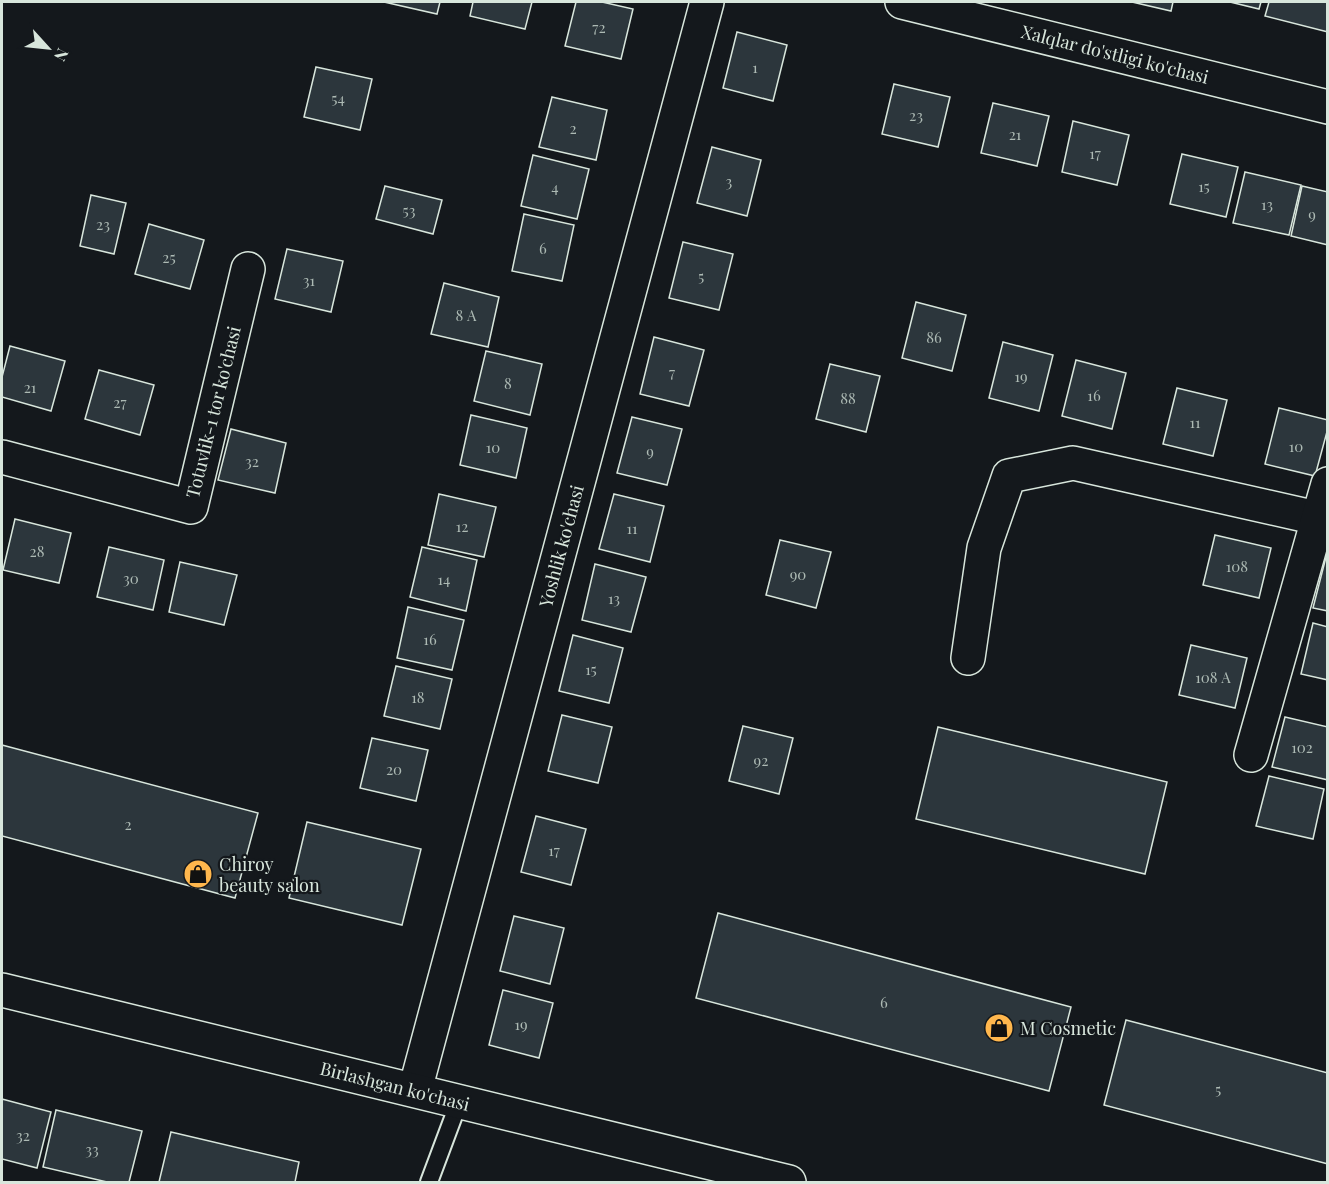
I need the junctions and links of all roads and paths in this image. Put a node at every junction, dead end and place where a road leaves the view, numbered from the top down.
1 (707, 2) edge
2 (902, 2) edge
3 (1328, 107) edge
4 (248, 269) dead end
5 (2, 457) edge
6 (1328, 484) edge
7 (1317, 518) junction
8 (968, 658) dead end
9 (1251, 755) dead end
10 (2, 990) edge
11 (415, 1090) junction
12 (459, 1102) junction
13 (429, 1182) edge
14 (789, 1182) edge

1 - 11 street, Yoshlik ko'chasi
2 - 3 street, Xalqlar do'stligi ko'chasi
4 - 5 street, Totuvlik-1 tor ko'chasi
6 - 7 street
7 - 8 street
7 - 9 street
10 - 11 street, Birlashgan ko'chasi
11 - 12 street, Birlashgan ko'chasi
12 - 13 lane
12 - 14 street, Birlashgan ko'chasi

